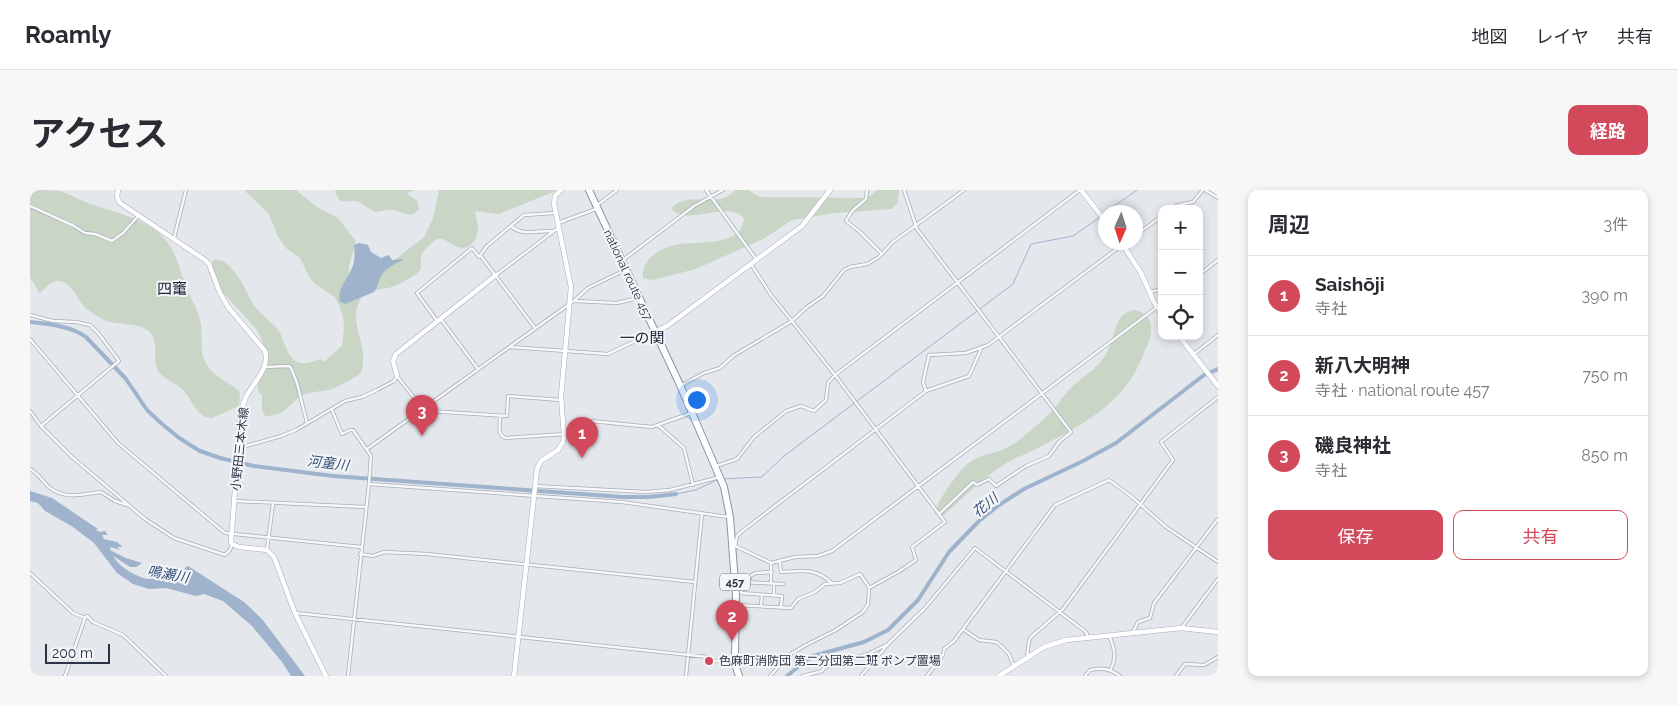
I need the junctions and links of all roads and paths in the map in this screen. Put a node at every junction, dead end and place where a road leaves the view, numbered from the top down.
1 (118, 190) edge
2 (186, 190) edge
3 (560, 190) edge
4 (589, 190) edge
5 (617, 190) edge
6 (706, 190) edge
7 (723, 190) edge
8 (830, 190) edge
9 (867, 190) edge
10 (904, 190) edge
11 (964, 190) edge
12 (1081, 190) edge
13 (1204, 190) edge
14 (710, 197) junction
15 (1218, 198) edge
16 (1178, 205) edge
17 (30, 206) edge
18 (596, 208) junction
19 (555, 212) junction
20 (1098, 212) edge
21 (139, 215) junction
22 (1158, 219) edge
23 (511, 226) junction
24 (915, 226) junction
25 (557, 227) junction
26 (1143, 230) edge
27 (174, 238) junction
28 (1114, 250) edge
29 (1127, 250) edge
30 (480, 254) junction
31 (882, 254) junction
32 (756, 259) junction
33 (1218, 260) edge
34 (621, 261) junction
35 (751, 264) junction
36 (625, 270) junction
37 (1203, 272) edge
38 (496, 275) junction
39 (956, 282) junction
40 (1158, 290) edge
41 (1150, 292) junction
42 (638, 298) junction
43 (572, 301) junction
44 (1157, 307) joint
45 (30, 316) edge
46 (438, 320) junction
47 (792, 321) junction
48 (535, 328) junction
49 (654, 332) junction
50 (1218, 334) edge
51 (998, 338) junction
52 (30, 339) edge
53 (1182, 340) edge
54 (508, 347) junction
55 (982, 347) junction
56 (565, 351) junction
57 (1193, 354) junction
58 (264, 367) junction
59 (478, 369) junction
60 (835, 375) junction
61 (397, 376) junction
62 (1217, 385) edge
63 (680, 386) junction
64 (926, 391) junction
65 (1041, 393) junction
66 (78, 396) junction
67 (1218, 397) edge
68 (562, 400) junction
69 (423, 409) junction
70 (331, 410) junction
71 (30, 411) edge
72 (692, 412) junction
73 (500, 416) junction
74 (307, 424) junction
75 (658, 425) junction
76 (42, 426) junction
77 (875, 429) junction
78 (564, 435) junction
79 (239, 448) junction
80 (367, 449) junction
81 (716, 466) junction
82 (30, 469) edge
83 (721, 476) junction
84 (369, 483) junction
85 (693, 484) junction
86 (918, 486) junction
87 (535, 487) junction
88 (534, 496) junction
89 (235, 500) junction
90 (273, 504) junction
91 (129, 505) junction
92 (1140, 506) junction
93 (366, 507) junction
94 (702, 514) junction
95 (939, 514) junction
96 (730, 517) junction
97 (1218, 519) edge
98 (231, 534) junction
99 (269, 537) junction
100 (232, 544) junction
101 (734, 545) junction
102 (361, 547) junction
103 (1196, 548) junction
104 (267, 550) junction
105 (360, 554) junction
106 (780, 562) junction
107 (1218, 562) edge
108 (526, 564) junction
109 (771, 564) junction
110 (1006, 571) junction
111 (772, 572) junction
112 (30, 573) edge
113 (1218, 579) edge
114 (695, 582) junction
115 (750, 583) junction
116 (773, 583) junction
117 (832, 583) junction
118 (784, 584) dead end
119 (738, 587) junction
120 (869, 588) junction
121 (762, 594) junction
122 (774, 595) junction
123 (736, 605) junction
124 (761, 606) junction
125 (782, 607) junction
126 (1060, 612) junction
127 (295, 613) junction
128 (85, 618) junction
129 (354, 618) junction
130 (1181, 628) junction
131 (963, 629) junction
132 (1218, 632) edge
133 (1132, 633) junction
134 (1109, 635) junction
135 (518, 637) junction
136 (1088, 637) junction
137 (889, 643) junction
138 (688, 655) junction
139 (1218, 657) edge
140 (1027, 658) junction
141 (735, 662) junction
142 (1014, 667) junction
143 (823, 669) junction
144 (1111, 669) junction
145 (64, 676) edge
146 (166, 676) edge
147 (326, 676) edge
148 (348, 676) edge
149 (514, 676) edge
150 (686, 676) edge
151 (739, 676) edge
152 (770, 676) edge
153 (803, 676) edge
154 (825, 676) edge
155 (861, 676) edge
156 (927, 676) edge
157 (999, 676) edge
158 (1085, 676) edge
159 (1120, 676) edge
160 (1176, 676) edge

1 - 21 street
2 - 27 street
3 - 19 street
4 - 18 highway, national route 457 / 457
5 - 18 street
6 - 14 street
7 - 14 street
8 - 32 street
9 - 31 street
10 - 24 street
11 - 24 street
12 - 20 street
12 - 39 street
13 - 15 street
13 - 16 street
14 - 32 street
14 - 34 street
17 - 21 street
18 - 25 street
18 - 34 highway, national route 457 / 457
19 - 23 street
19 - 25 street
21 - 27 street
22 - 26 street
23 - 25 street
23 - 30 street
24 - 31 street
24 - 39 street
25 - 38 street
25 - 43 street
27 - 58 street
28 - 51 street
29 - 41 street
30 - 38 street
30 - 46 street
31 - 47 street
32 - 35 street
33 - 37 street
34 - 36 highway, national route 457 / 457
35 - 47 street
35 - 49 street
36 - 42 highway, national route 457 / 457
36 - 43 street
38 - 46 street
38 - 48 street
39 - 51 street
39 - 60 street
40 - 41 street
41 - 44 street
42 - 43 street
42 - 49 highway, national route 457 / 457
43 - 48 street
43 - 56 street
44 - 65 street
45 - 66 street
46 - 59 street
46 - 61 street
47 - 60 street
47 - 63 street
48 - 54 street
49 - 56 street
49 - 63 highway, national route 457 / 457
50 - 57 street
51 - 55 street
51 - 65 street
52 - 66 street
53 - 57 street
54 - 56 street
54 - 59 street
55 - 64 street
55 - 64 street
56 - 68 street
57 - 62 street
58 - 74 street
58 - 79 street, 小野田三本木線
59 - 69 street
60 - 77 street
60 - 81 street
61 - 69 street
61 - 70 street
63 - 72 highway, national route 457 / 457
64 - 77 street
65 - 86 street
65 - 95 street
66 - 76 street
66 - 98 street
67 - 92 street
68 - 73 street
68 - 78 street
69 - 73 street
69 - 80 street
70 - 74 street
70 - 80 street
71 - 76 street
72 - 75 street
72 - 81 highway, national route 457 / 457
73 - 78 street
74 - 79 street
75 - 78 street
75 - 85 street
76 - 91 street
77 - 86 street
77 - 101 street
78 - 87 street
79 - 89 street, 小野田三本木線
80 - 84 street
81 - 83 highway, national route 457 / 457
82 - 91 street
83 - 85 street
83 - 96 highway, national route 457 / 457
84 - 88 street
84 - 93 street
85 - 87 street
86 - 95 street
86 - 106 street
87 - 88 street
88 - 94 street
88 - 108 street
89 - 90 street
89 - 98 street, 小野田三本木線
90 - 93 street
90 - 99 street
91 - 100 street
92 - 103 street
92 - 110 street
92 - 126 street
93 - 102 street
94 - 96 street
94 - 114 street
95 - 120 street
96 - 101 highway, national route 457 / 457
97 - 103 street
98 - 99 street
98 - 100 street, 小野田三本木線
99 - 102 street
99 - 104 street
100 - 104 street
101 - 109 street
101 - 119 highway, national route 457 / 457
102 - 105 street
103 - 107 street
103 - 133 street
104 - 127 street
105 - 108 street
105 - 129 street
106 - 109 street
106 - 117 street
108 - 114 street
108 - 135 street
109 - 111 street
110 - 126 street
110 - 131 street
110 - 137 street
111 - 115 street
111 - 116 street
112 - 128 street
113 - 130 street
114 - 138 street
115 - 116 street
115 - 119 street
116 - 118 street
116 - 122 street
117 - 120 street
117 - 125 street
119 - 121 street
119 - 123 highway, national route 457 / 457
120 - 152 street
121 - 122 street
121 - 124 street
122 - 125 street
123 - 124 street
123 - 141 highway, national route 457 / 457
124 - 125 street
126 - 136 street
126 - 140 street
127 - 129 street
127 - 147 street
128 - 145 street
128 - 146 street
129 - 135 street
129 - 148 street
130 - 132 street
130 - 133 street
131 - 142 street
131 - 156 street
133 - 134 street
134 - 136 street
134 - 144 street
135 - 138 street
135 - 149 street
136 - 140 street
137 - 143 street
137 - 155 street
138 - 141 street
138 - 150 street
139 - 160 street
140 - 142 street
141 - 151 highway, national route 457 / 457
142 - 157 street
143 - 153 street
143 - 154 street
144 - 158 street
144 - 159 street

